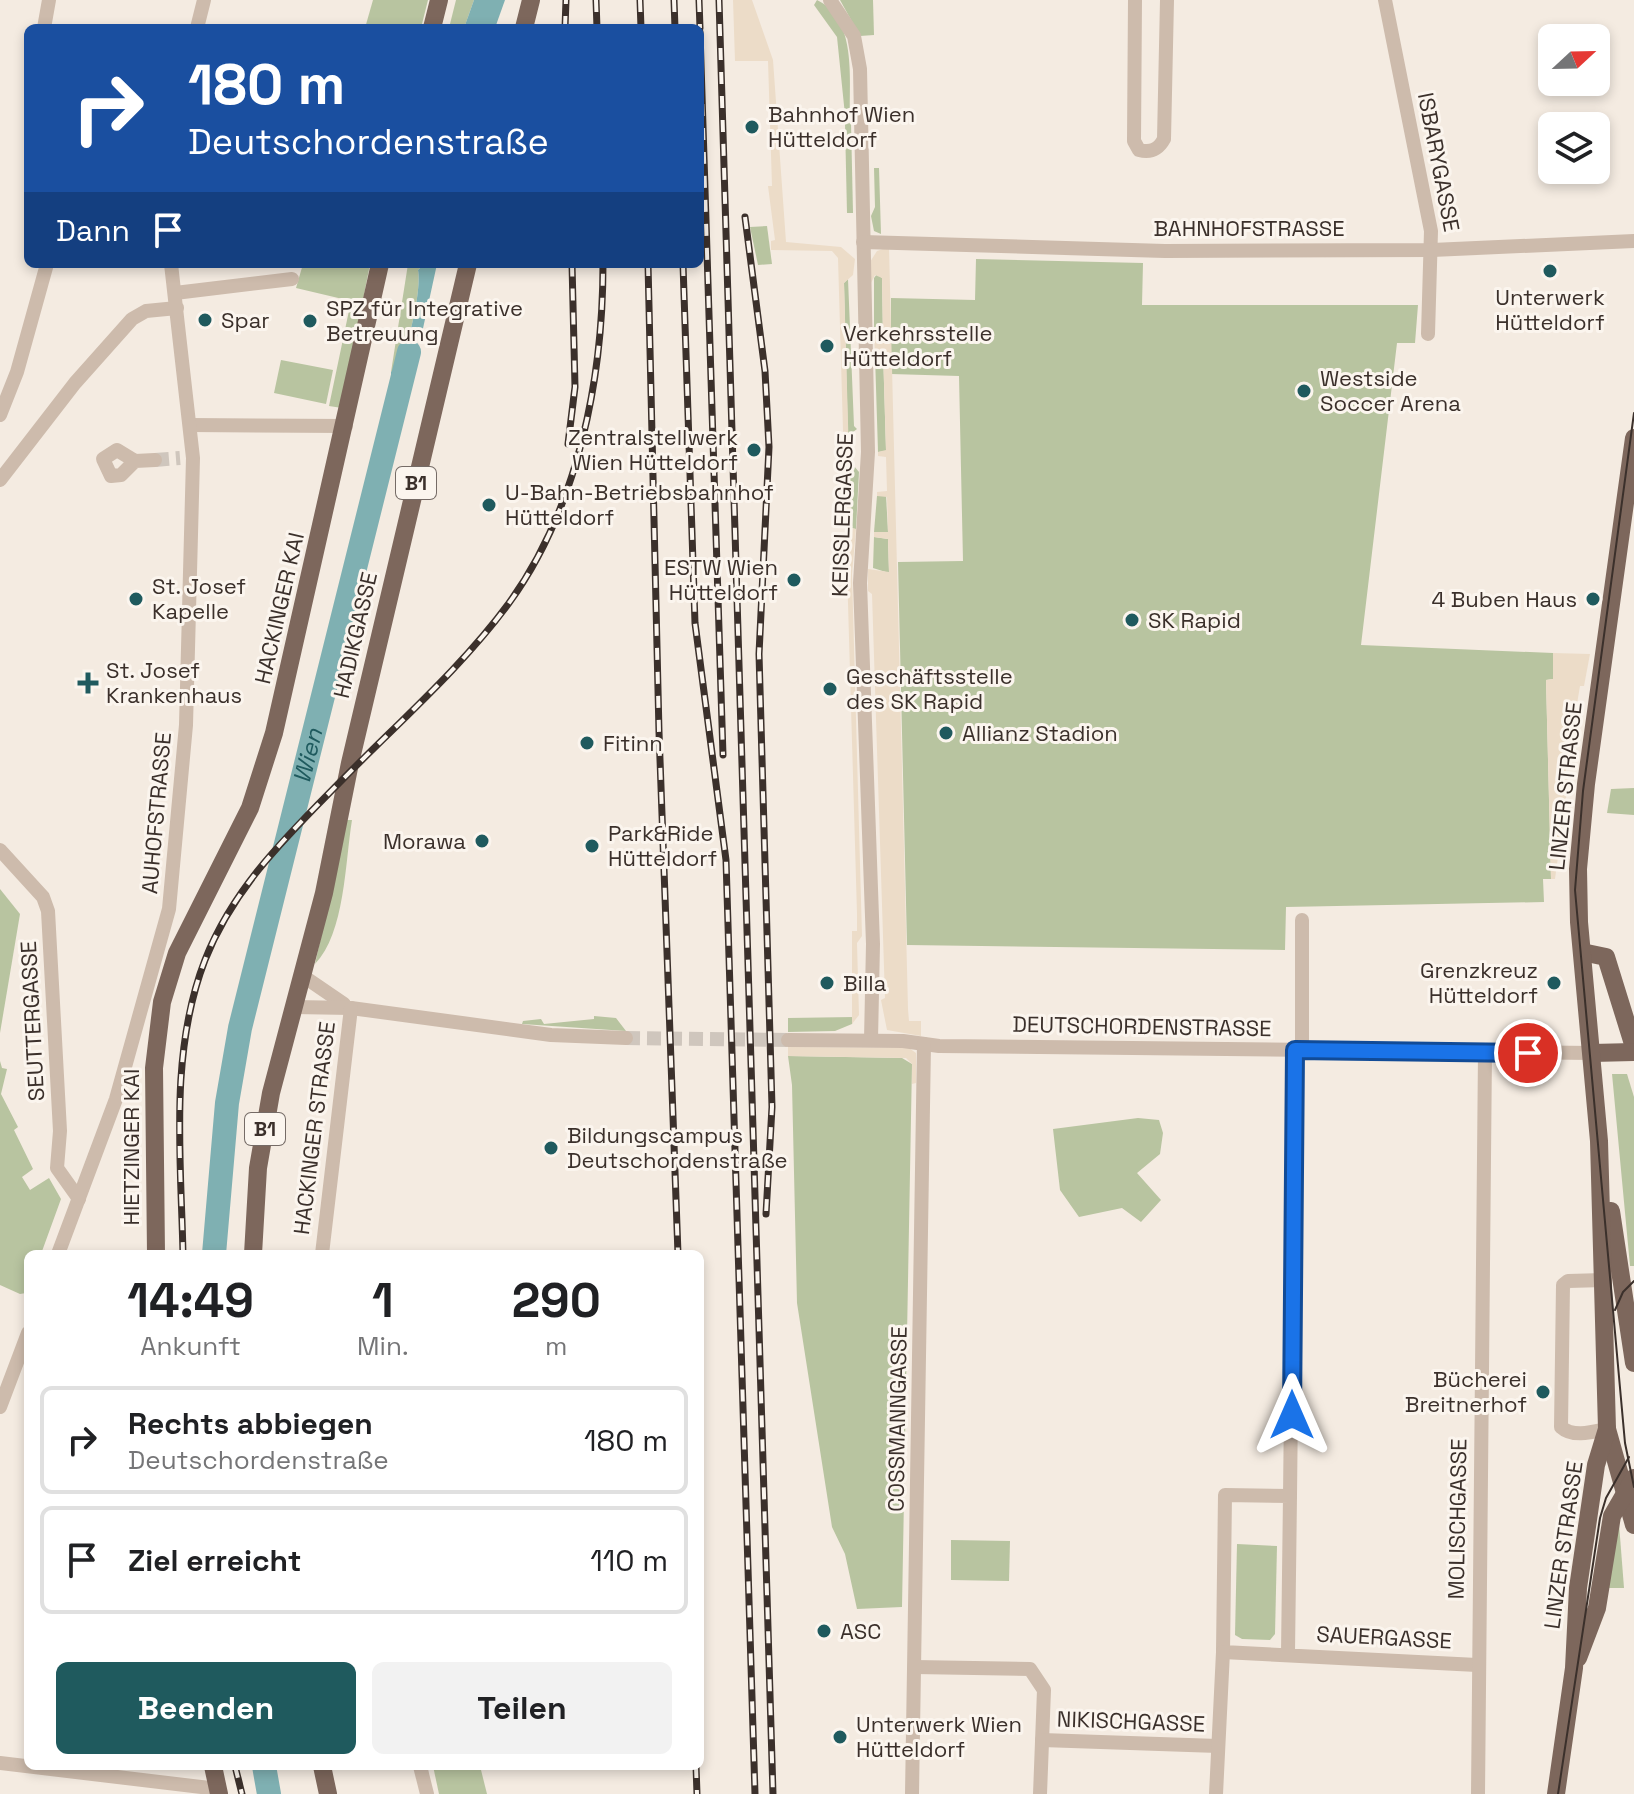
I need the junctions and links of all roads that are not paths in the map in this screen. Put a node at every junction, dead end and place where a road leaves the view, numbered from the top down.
1 (49, 0) edge
2 (204, 0) edge
3 (439, 0) edge
4 (531, 0) edge
5 (830, 0) edge
6 (1135, 0) edge
7 (1167, 0) edge
8 (1385, 0) edge
9 (45, 24) edge
10 (198, 24) edge
11 (433, 24) edge
12 (525, 24) edge
13 (1634, 241) edge
14 (863, 242) junction
15 (1432, 250) junction
16 (46, 268) edge
17 (172, 268) edge
18 (379, 268) edge
19 (467, 268) edge
20 (292, 279) dead end
21 (176, 301) junction
22 (1428, 334) dead end
23 (0, 415) edge
24 (190, 425) junction
25 (346, 426) junction
26 (1633, 450) edge
27 (155, 460) tunnel mouth
28 (135, 461) dead end
29 (0, 480) edge
30 (0, 850) edge
31 (1302, 920) dead end
32 (1582, 952) junction
33 (303, 976) junction
34 (294, 1007) junction
35 (351, 1008) junction
36 (626, 1038) tunnel mouth
37 (155, 1040) joint
38 (788, 1040) tunnel mouth
39 (871, 1040) junction
40 (924, 1044) junction
41 (1298, 1050) junction
42 (1634, 1050) edge
43 (1485, 1052) junction
44 (1592, 1053) junction
45 (1599, 1141) junction
46 (79, 1199) junction
47 (60, 1250) edge
48 (156, 1250) edge
49 (253, 1250) edge
50 (322, 1250) edge
51 (1604, 1280) junction
52 (24, 1344) edge
53 (1634, 1363) edge
54 (0, 1407) edge
55 (1607, 1429) junction
56 (1630, 1484) edge
57 (1290, 1496) junction
58 (1634, 1525) edge
59 (1223, 1652) junction
60 (1288, 1653) junction
61 (1477, 1665) junction
62 (915, 1667) junction
63 (1574, 1668) junction
64 (1042, 1740) junction
65 (1218, 1746) junction
66 (0, 1763) edge
67 (24, 1766) edge
68 (54, 1770) edge
69 (214, 1770) edge
70 (323, 1770) edge
71 (421, 1770) edge
72 (218, 1791) edge
73 (328, 1794) edge
74 (427, 1794) edge
75 (912, 1794) edge
76 (1040, 1794) edge
77 (1216, 1794) edge
78 (1478, 1794) edge
79 (1556, 1794) edge

1 - 9 street
2 - 10 street
3 - 11 main road
4 - 12 main road
5 - 14 street, KEISSLERGASSE
6 - 7 street
8 - 15 street, ISBARYGASSE
13 - 15 street, BAHNHOFSTRASSE
14 - 15 street, BAHNHOFSTRASSE
14 - 39 street, KEISSLERGASSE
15 - 22 street, ISBARYGASSE
16 - 23 street
17 - 21 street, AUHOFSTRASSE
18 - 25 main road, HACKINGER KAI
19 - 33 main road, HADIKGASSE / B1
20 - 21 street
21 - 24 street, AUHOFSTRASSE
21 - 29 street
24 - 25 street
24 - 46 street, AUHOFSTRASSE
25 - 37 main road, HACKINGER KAI
26 - 32 main road, LINZER STRASSE
27 - 28 street
30 - 46 street, SEUTTERGASSE
31 - 41 street
32 - 42 main road
32 - 44 main road, LINZER STRASSE
33 - 34 main road, HADIKGASSE / B1
33 - 35 street
34 - 35 street
34 - 49 main road, HADIKGASSE / B1
35 - 36 street
35 - 50 street, HACKINGER STRASSE
37 - 48 main road, HIETZINGER KAI
38 - 39 street, DEUTSCHORDENSTRASSE
39 - 40 street, DEUTSCHORDENSTRASSE
40 - 41 street, DEUTSCHORDENSTRASSE
40 - 62 street, COSSMANNGASSE
41 - 43 street, DEUTSCHORDENSTRASSE
41 - 57 street
42 - 44 main road
43 - 44 street, DEUTSCHORDENSTRASSE
43 - 61 street, MOLISCHGASSE
44 - 45 main road, LINZER STRASSE
45 - 51 main road, LINZER STRASSE
45 - 53 main road, LINZER STRASSE
46 - 47 street, AUHOFSTRASSE
51 - 55 main road, LINZER STRASSE
51 - 55 street, LINZER STRASSE
52 - 54 street
55 - 56 main road
55 - 63 main road, LINZER STRASSE
56 - 58 main road
56 - 63 main road, LINZER STRASSE
57 - 59 street
57 - 60 street
59 - 60 street, SAUERGASSE
59 - 65 street
60 - 61 street, SAUERGASSE
61 - 78 street, MOLISCHGASSE
62 - 64 street
62 - 75 street, COSSMANNGASSE
63 - 79 main road, LINZER STRASSE
64 - 65 street, NIKISCHGASSE
64 - 76 street
65 - 77 street
66 - 67 street
68 - 72 street
69 - 72 main road
70 - 73 main road
71 - 74 street

